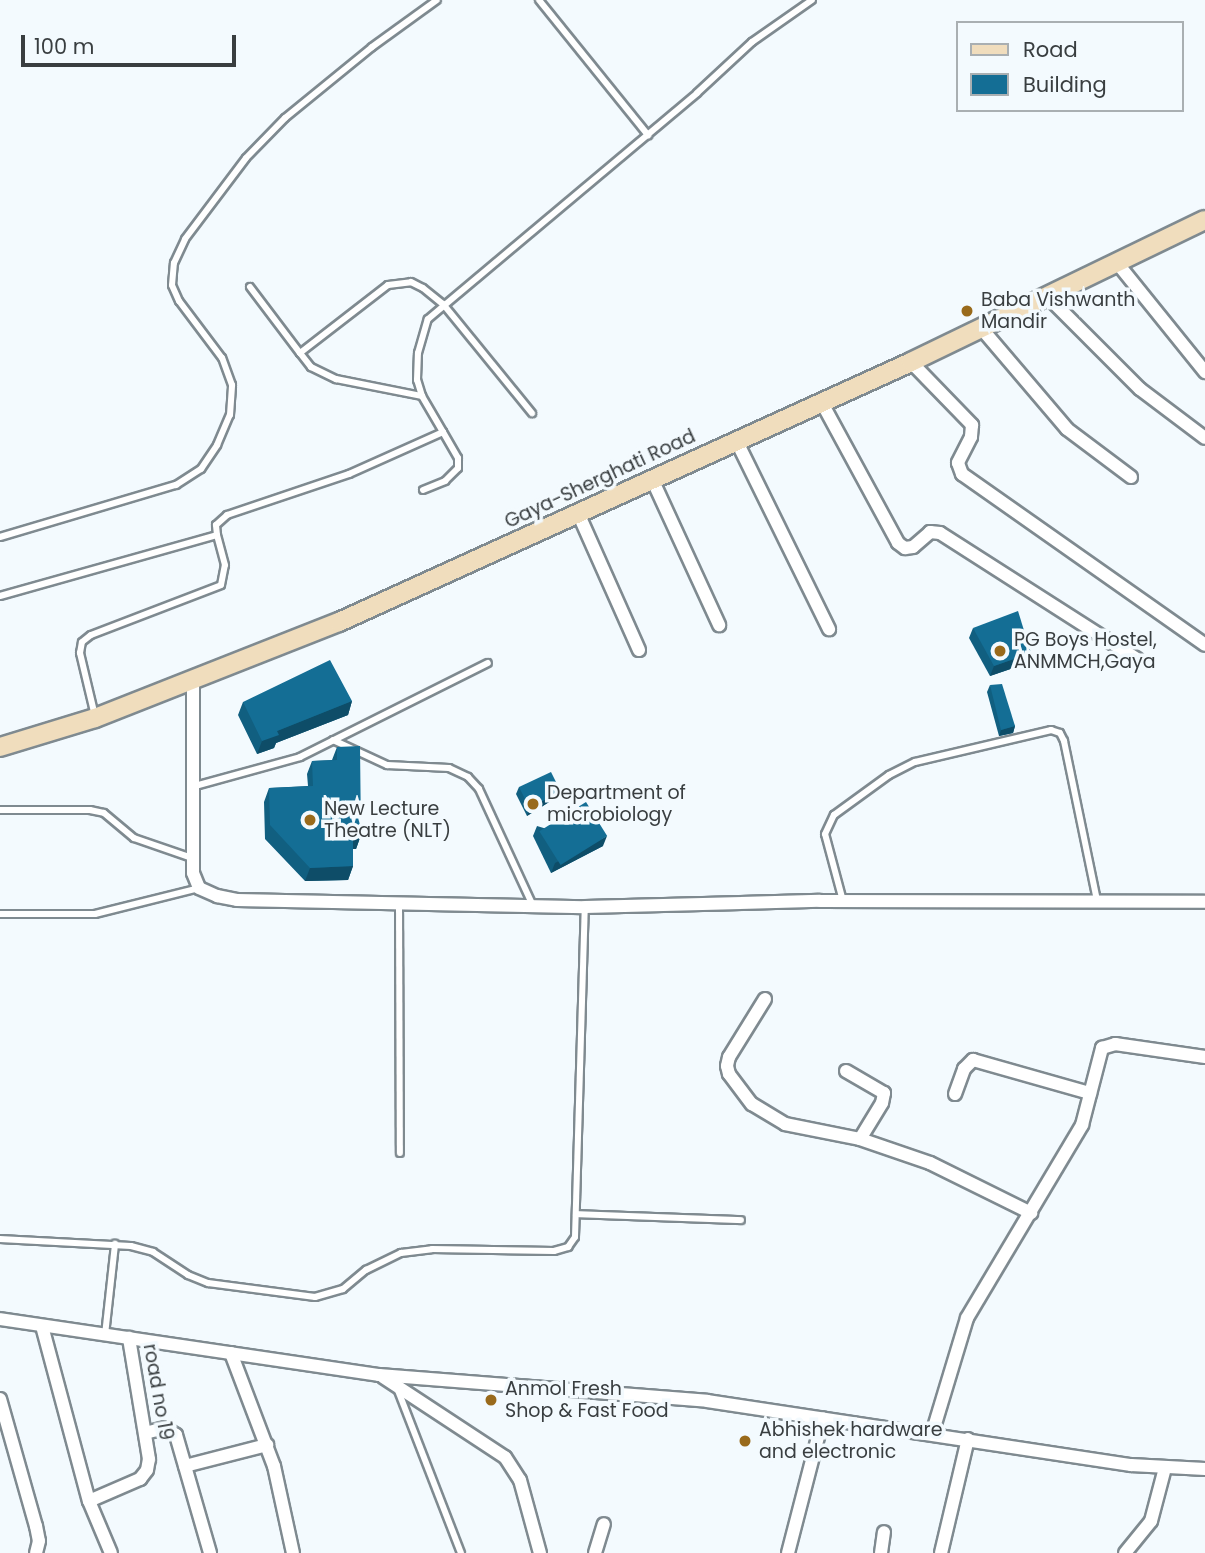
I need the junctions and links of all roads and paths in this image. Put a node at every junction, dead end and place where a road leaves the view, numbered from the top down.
1 (437, 0) edge
2 (539, 0) edge
3 (812, 0) edge
4 (648, 135) junction
5 (1205, 220) edge
6 (1118, 264) junction
7 (250, 287) dead end
8 (1048, 297) junction
9 (443, 304) junction
10 (982, 329) junction
11 (300, 353) junction
12 (911, 362) junction
13 (1205, 372) edge
14 (422, 396) junction
15 (822, 402) junction
16 (531, 413) dead end
17 (443, 432) junction
18 (1205, 438) edge
19 (736, 440) junction
20 (1131, 477) dead end
21 (652, 479) junction
22 (423, 490) dead end
23 (578, 513) junction
24 (217, 535) junction
25 (0, 537) edge
26 (0, 596) edge
27 (719, 625) dead end
28 (829, 629) dead end
29 (1205, 645) edge
30 (639, 650) dead end
31 (1137, 659) dead end
32 (488, 663) dead end
33 (193, 681) junction
34 (95, 718) junction
35 (333, 740) junction
36 (0, 747) edge
37 (195, 786) junction
38 (0, 810) edge
39 (192, 858) junction
40 (199, 888) junction
41 (843, 901) junction
42 (1097, 901) junction
43 (1205, 902) edge
44 (399, 903) junction
45 (533, 906) junction
46 (585, 907) junction
47 (0, 914) edge
48 (765, 999) dead end
49 (1205, 1057) edge
50 (846, 1071) dead end
51 (1090, 1093) junction
52 (955, 1094) dead end
53 (860, 1139) junction
54 (400, 1153) dead end
55 (1031, 1213) junction
56 (576, 1214) junction
57 (741, 1220) dead end
58 (0, 1239) edge
59 (115, 1244) junction
60 (0, 1319) edge
61 (42, 1326) junction
62 (105, 1335) junction
63 (129, 1338) junction
64 (231, 1353) junction
65 (379, 1375) junction
66 (396, 1386) junction
67 (0, 1399) edge
68 (823, 1418) junction
69 (145, 1433) junction
70 (932, 1434) junction
71 (968, 1439) junction
72 (267, 1445) junction
73 (185, 1466) junction
74 (1165, 1468) junction
75 (1205, 1469) edge
76 (89, 1501) junction
77 (604, 1524) dead end
78 (884, 1532) dead end
79 (36, 1553) edge
80 (111, 1553) edge
81 (210, 1553) edge
82 (293, 1553) edge
83 (461, 1553) edge
84 (540, 1553) edge
85 (595, 1553) edge
86 (788, 1553) edge
87 (881, 1553) edge
88 (940, 1553) edge
89 (1125, 1553) edge

1 - 25 lane
2 - 4 lane
3 - 4 lane
4 - 9 lane
5 - 6 main road, Gaya-Sherghati Road
6 - 8 main road, Gaya-Sherghati Road
6 - 13 street
7 - 11 lane
8 - 10 main road, Gaya-Sherghati Road
8 - 18 street
9 - 11 lane
9 - 14 lane
9 - 16 lane
10 - 12 main road, Gaya-Sherghati Road
10 - 20 street
11 - 14 lane
12 - 15 main road, Gaya-Sherghati Road
12 - 29 street
14 - 17 lane
15 - 19 main road, Gaya-Sherghati Road
15 - 31 street
17 - 22 lane
17 - 24 lane
19 - 21 main road, Gaya-Sherghati Road
19 - 28 street
21 - 23 main road, Gaya-Sherghati Road
21 - 27 street
23 - 30 street
23 - 33 main road, Gaya-Sherghati Road
24 - 26 lane
24 - 34 lane
32 - 35 lane
33 - 34 main road, Gaya-Sherghati Road
33 - 37 street
34 - 36 main road, Gaya-Sherghati Road
35 - 37 lane
35 - 45 lane
37 - 39 street
38 - 39 lane
39 - 40 street
40 - 44 street
40 - 47 lane
41 - 42 street
41 - 42 lane
41 - 46 street
42 - 43 street
44 - 45 street
44 - 54 lane
45 - 46 street
46 - 56 lane
48 - 53 street
49 - 51 street
50 - 53 street
51 - 52 street
51 - 55 street
53 - 55 street
55 - 70 street
56 - 57 lane
56 - 59 lane
58 - 59 lane
59 - 62 lane
60 - 61 street
61 - 62 street
61 - 76 street
62 - 63 street
63 - 64 street
63 - 69 street, road no 19
64 - 65 street
64 - 72 street
65 - 66 street
65 - 68 street
66 - 83 lane
66 - 84 street
67 - 79 street
68 - 70 street
68 - 86 street
69 - 73 street
69 - 76 street, road no 19
70 - 71 street
71 - 74 street
71 - 88 street
72 - 73 street
72 - 82 street
73 - 81 street
74 - 75 street
74 - 89 street
76 - 80 street
77 - 85 street
78 - 87 street

